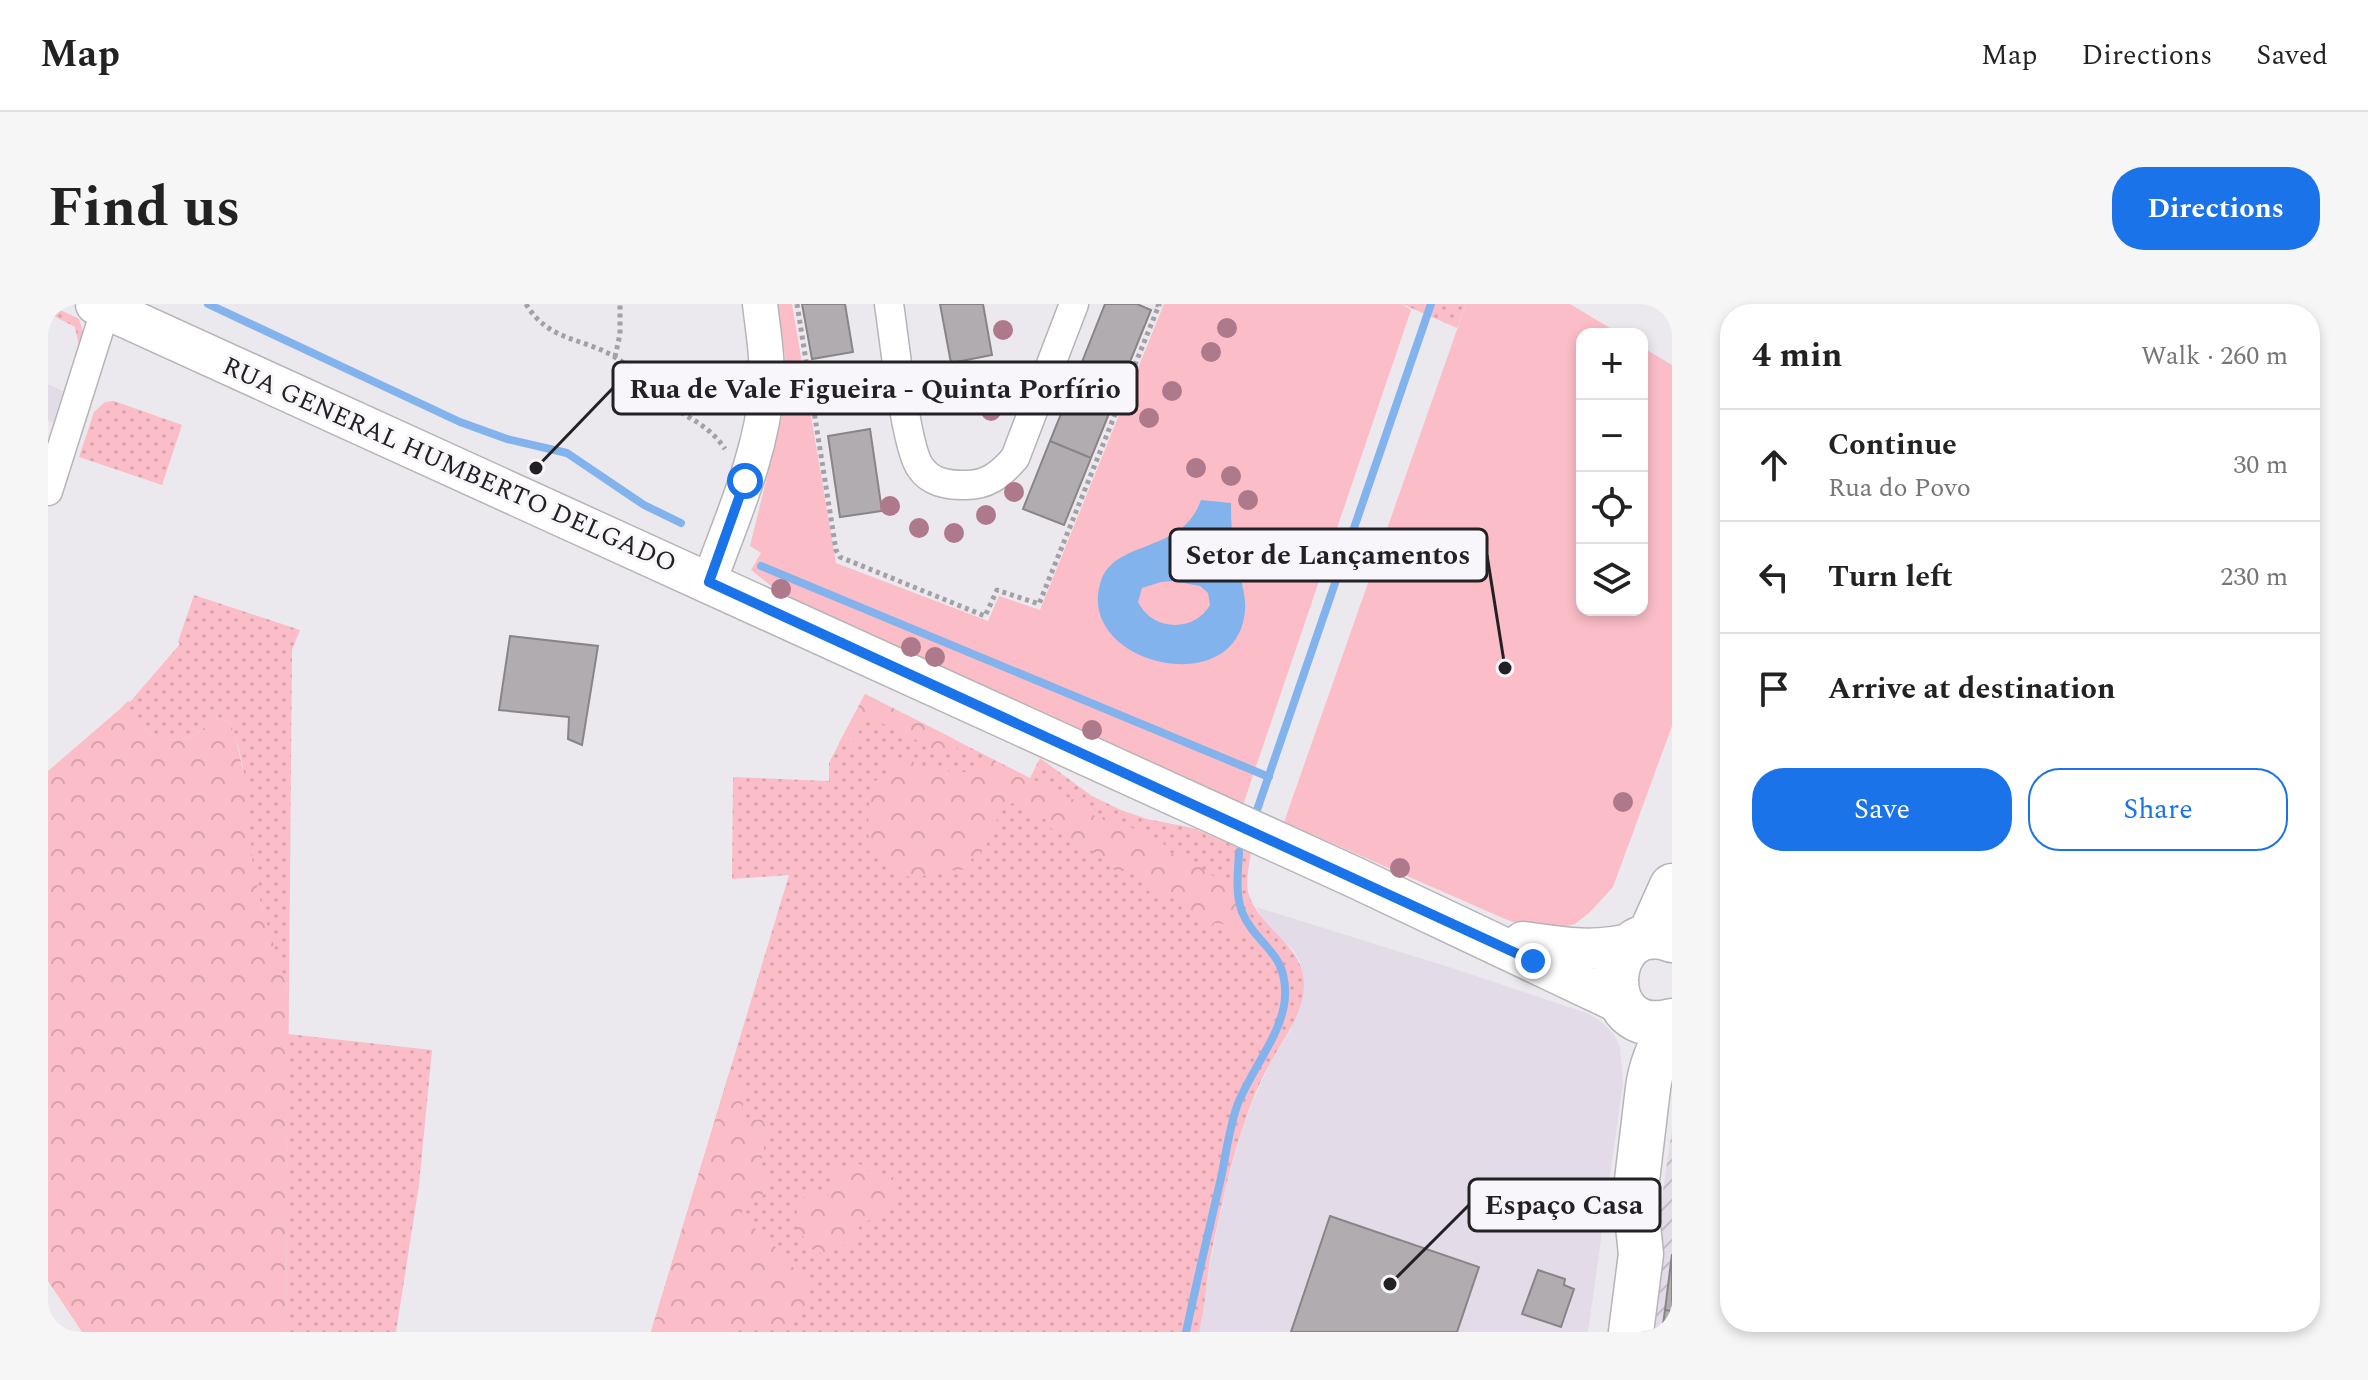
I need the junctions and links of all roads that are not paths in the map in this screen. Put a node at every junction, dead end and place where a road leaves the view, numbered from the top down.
1 (760, 304) edge
2 (889, 304) edge
3 (1074, 304) edge
4 (101, 306) edge
5 (48, 491) edge
6 (709, 582) junction
7 (1672, 886) edge
8 (1457, 925) junction
9 (1652, 940) edge
10 (1650, 1017) edge
11 (1635, 1197) junction
12 (1606, 1332) edge
13 (1631, 1332) edge

1 - 6 street
2 - 3 street
4 - 5 street
4 - 6 main road, RUA GENERAL HUMBERTO DELGADO
6 - 8 main road, RUA GENERAL HUMBERTO DELGADO
7 - 9 main road
8 - 9 main road, RUA GENERAL HUMBERTO DELGADO
8 - 10 main road, RUA GENERAL HUMBERTO DELGADO
9 - 10 main road
10 - 11 main road
11 - 12 main road
11 - 13 main road

